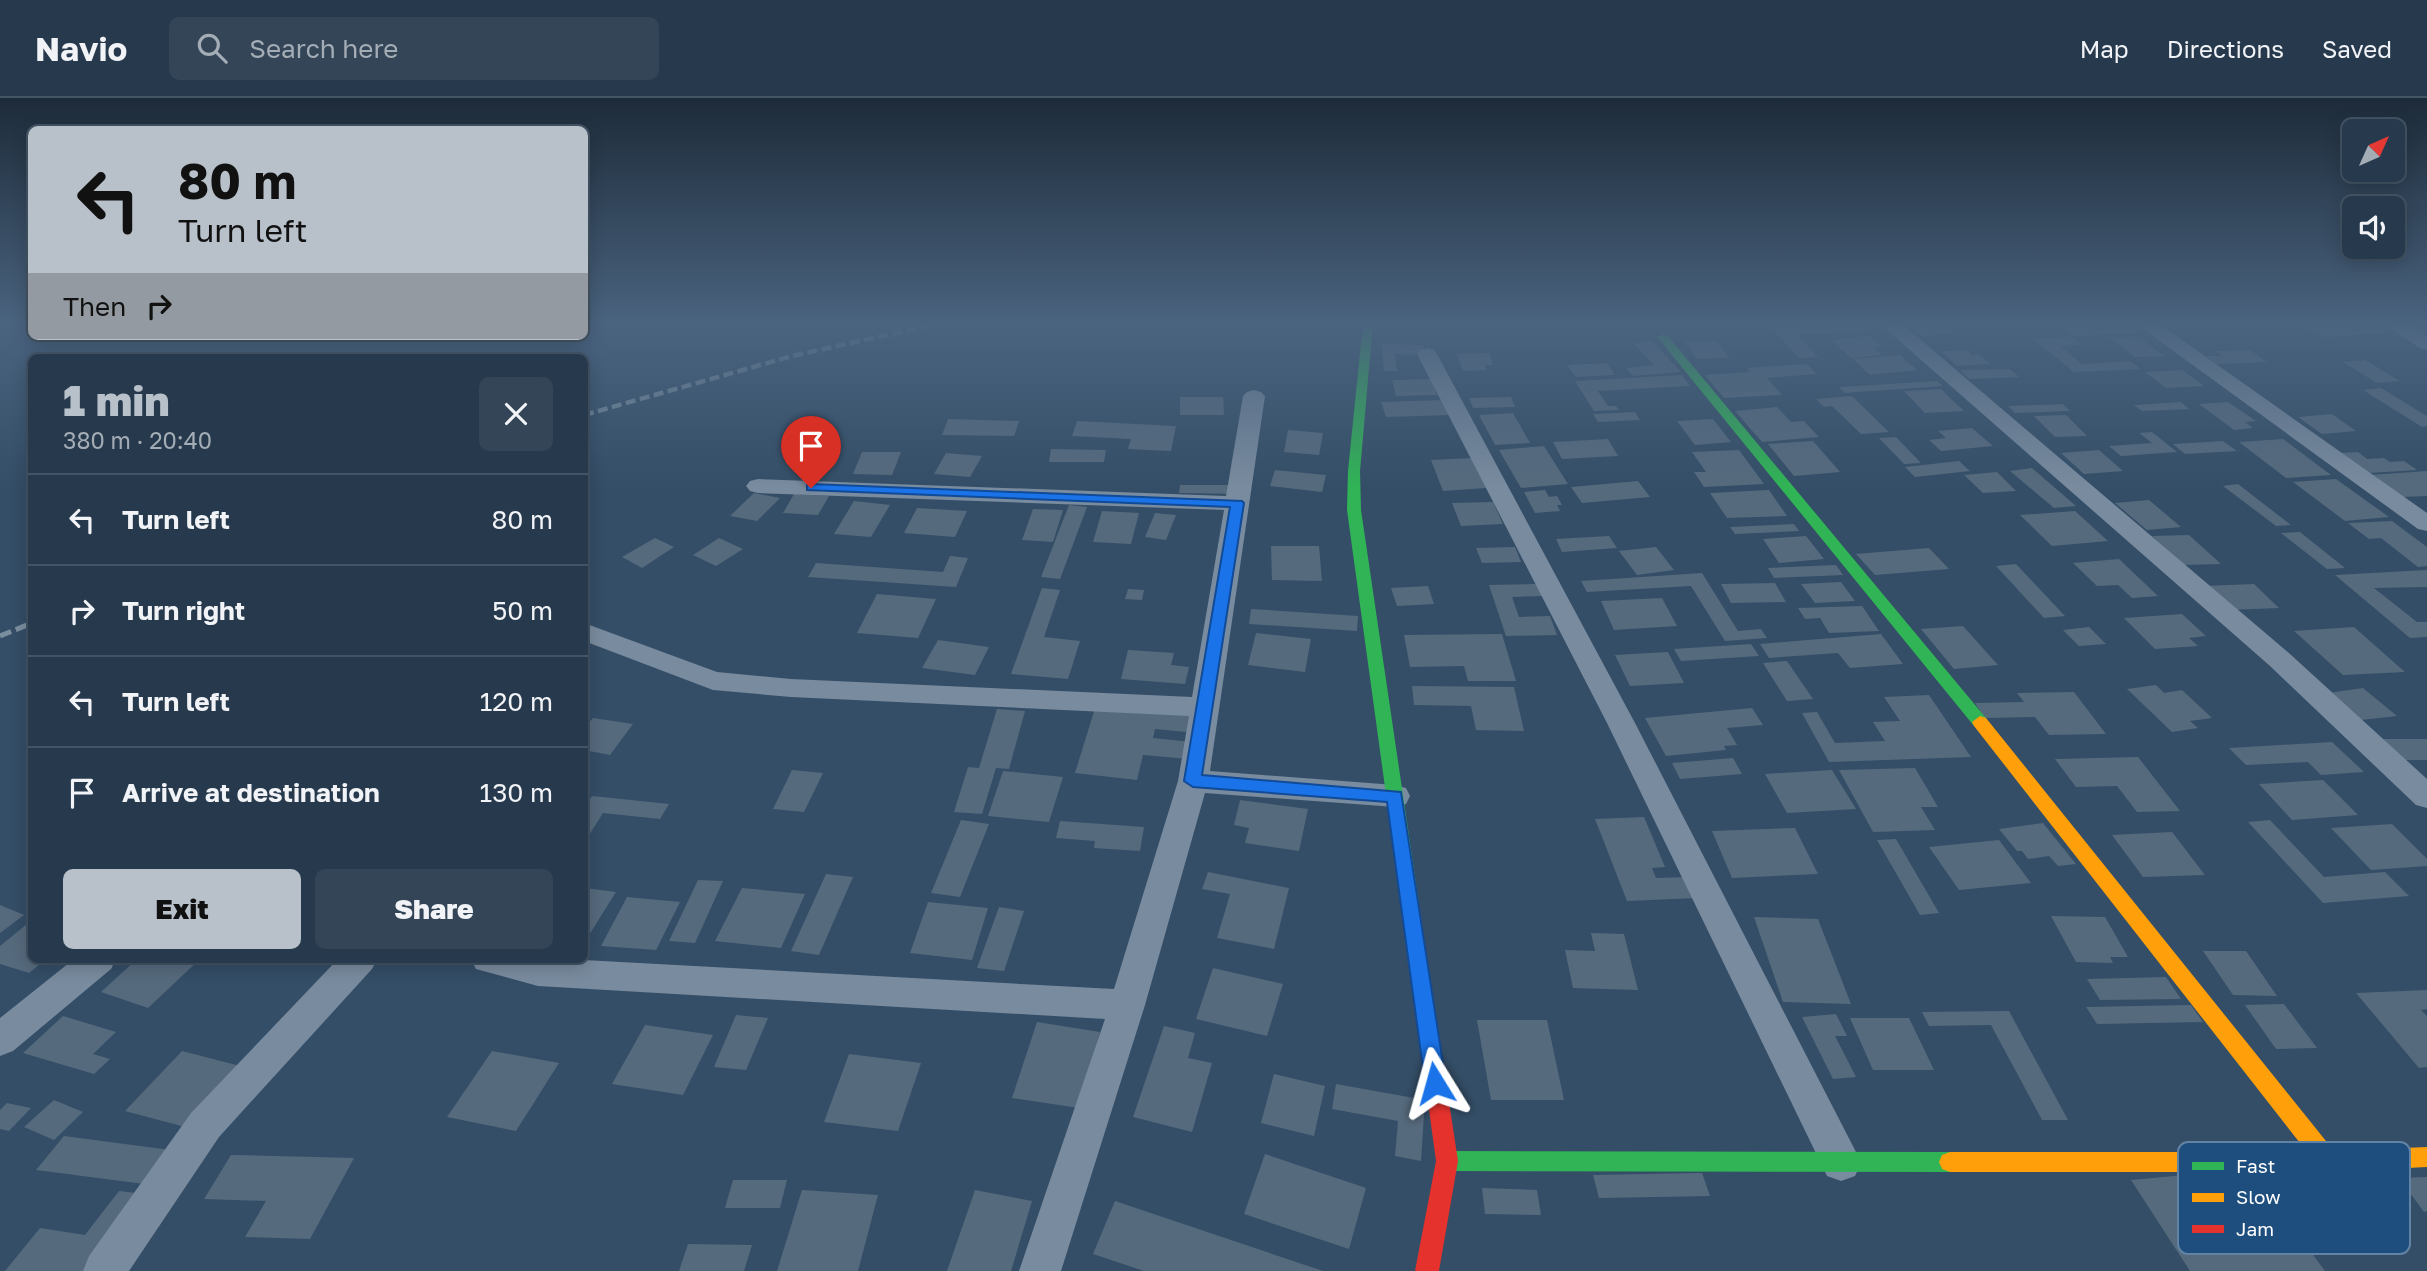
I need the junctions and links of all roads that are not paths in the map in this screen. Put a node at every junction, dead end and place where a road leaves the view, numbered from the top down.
1 (1363, 378) edge
2 (1439, 378) edge
3 (1697, 378) edge
4 (1953, 378) edge
5 (2222, 378) edge
6 (1254, 396) dead end
7 (758, 486) dead end
8 (1237, 503) junction
9 (2427, 524) edge
10 (588, 633) edge
11 (1205, 707) junction
12 (1193, 781) junction
13 (1395, 796) junction
14 (2427, 797) edge
15 (94, 963) edge
16 (356, 963) edge
17 (503, 963) edge
18 (1127, 1005) junction
19 (0, 1040) edge
20 (2313, 1142) edge
21 (1447, 1161) junction
22 (2178, 1162) edge
23 (1841, 1163) junction
24 (104, 1271) edge
25 (1040, 1271) edge
26 (1427, 1271) edge

1 - 13 street
2 - 23 street
3 - 20 street
4 - 14 street
5 - 9 street
6 - 8 street
7 - 8 street
8 - 11 street
10 - 11 street
11 - 12 street
12 - 13 street
12 - 18 street
13 - 21 street
15 - 19 street
16 - 24 street
17 - 18 street
18 - 25 street
21 - 23 street
21 - 26 street
22 - 23 street

